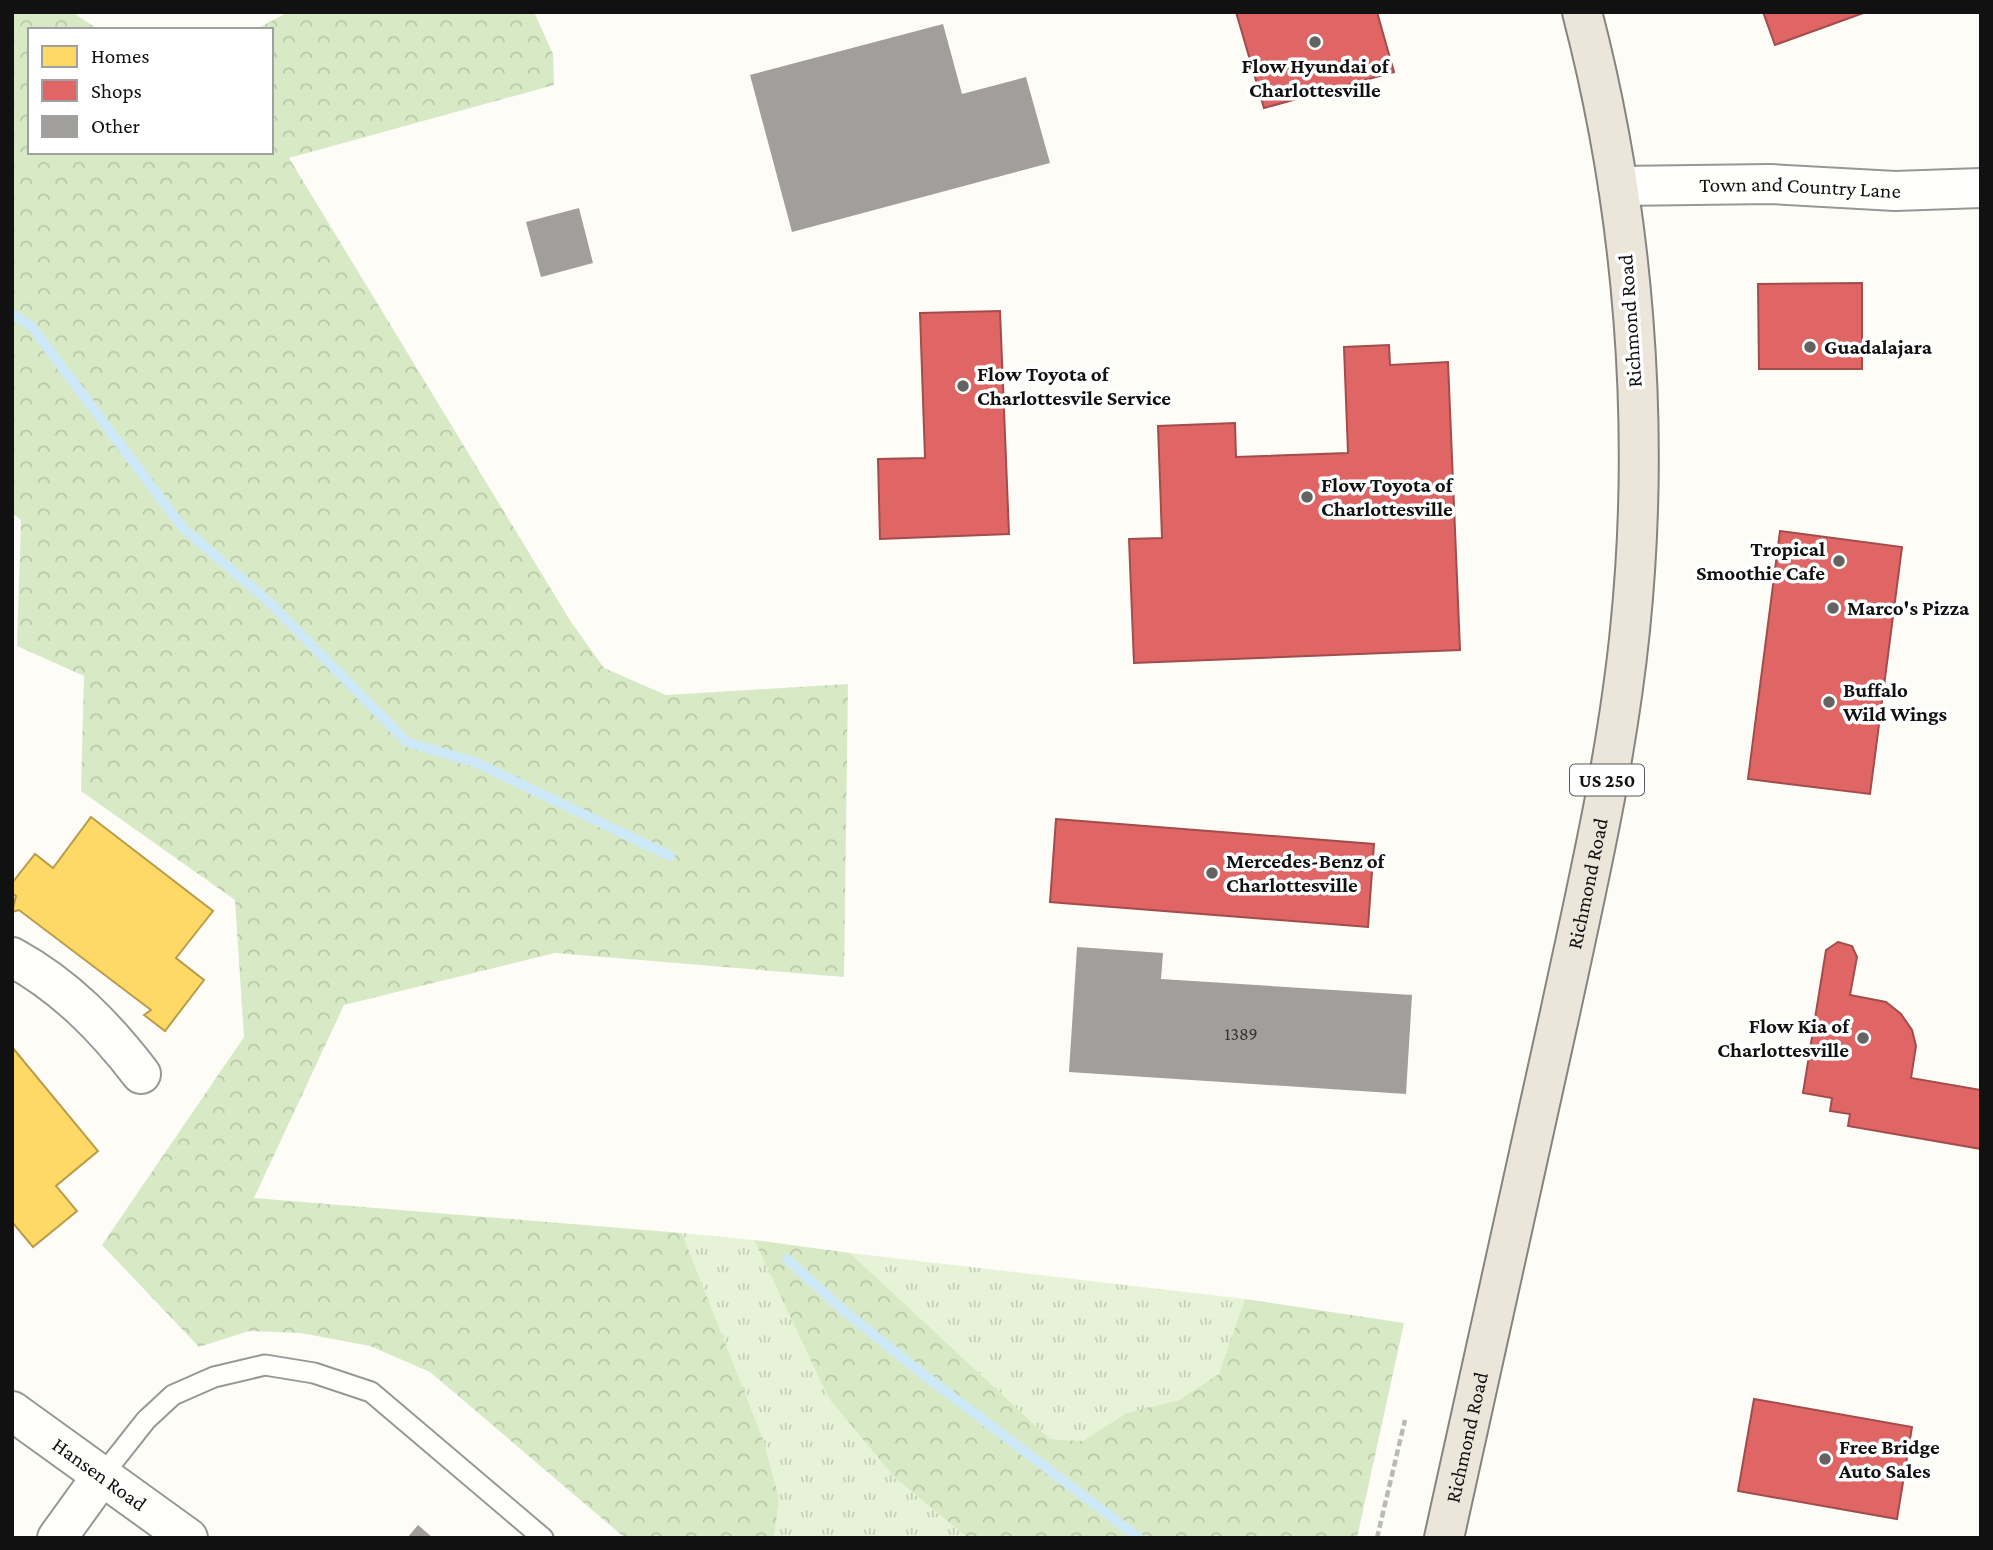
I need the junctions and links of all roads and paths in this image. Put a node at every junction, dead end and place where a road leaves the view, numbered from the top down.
1 (1582, 12) edge
2 (1618, 186) junction
3 (1981, 188) edge
4 (12, 957) edge
5 (141, 1074) dead end
6 (12, 1411) edge
7 (1405, 1420) dead end
8 (101, 1477) junction
9 (57, 1538) edge
10 (188, 1538) edge
11 (543, 1538) edge
12 (1377, 1538) edge
13 (1444, 1538) edge

1 - 2 highway, Richmond Road / US 250
2 - 3 street, Town and Country Lane
2 - 13 highway, Richmond Road / US 250
4 - 5 street
6 - 8 street, Hansen Road
7 - 12 path
8 - 9 street
8 - 10 street, Hansen Road
8 - 11 lane

